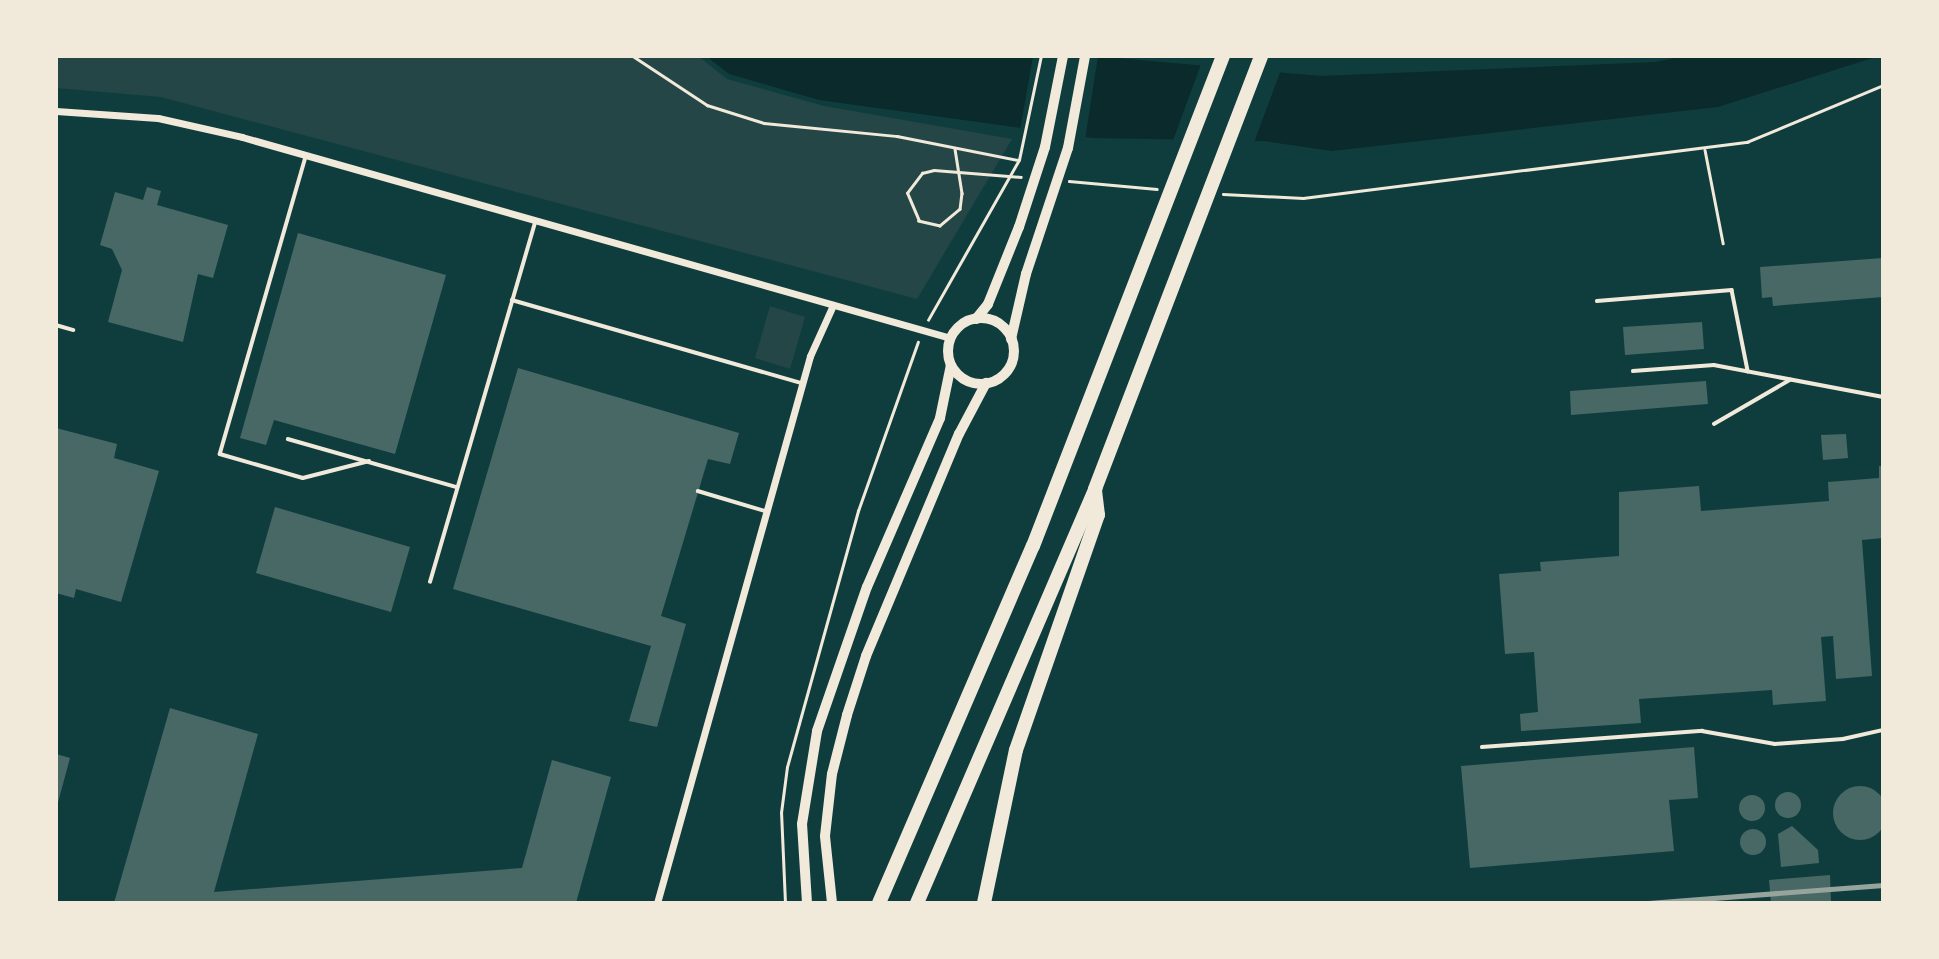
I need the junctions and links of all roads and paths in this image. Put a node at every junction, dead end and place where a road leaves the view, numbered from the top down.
1 (633, 56) edge
2 (1041, 56) edge
3 (1063, 56) edge
4 (1085, 56) edge
5 (1223, 56) edge
6 (1261, 57) edge
7 (1883, 85) edge
8 (56, 111) edge
9 (955, 149) junction
10 (1705, 149) junction
11 (307, 155) junction
12 (1019, 160) junction
13 (1029, 178) dead end
14 (1056, 180) dead end
15 (1164, 189) dead end
16 (1219, 194) dead end
17 (535, 220) junction
18 (1723, 243) dead end
19 (512, 300) junction
20 (1597, 301) dead end
21 (833, 305) junction
22 (930, 316) dead end
23 (976, 319) junction
24 (56, 325) edge
25 (73, 330) dead end
26 (920, 338) dead end
27 (951, 338) junction
28 (1011, 339) junction
29 (951, 365) junction
30 (1633, 371) dead end
31 (1748, 371) junction
32 (1792, 379) junction
33 (803, 383) junction
34 (986, 383) junction
35 (1883, 397) edge
36 (1714, 424) dead end
37 (288, 439) dead end
38 (369, 461) junction
39 (457, 488) junction
40 (1095, 489) junction
41 (698, 491) dead end
42 (767, 511) junction
43 (430, 582) dead end
44 (1883, 730) edge
45 (1482, 747) dead end
46 (831, 899) edge
47 (657, 903) edge
48 (785, 903) edge
49 (807, 903) edge
50 (879, 903) edge
51 (917, 903) edge
52 (984, 903) edge

1 - 9 path
2 - 12 path
3 - 23 main road
4 - 28 main road
5 - 50 highway
6 - 40 highway
7 - 10 path
8 - 11 street
9 - 12 path
9 - 13 path
10 - 16 path
10 - 18 path
11 - 17 street
11 - 38 lane
12 - 22 path
14 - 15 path
17 - 19 lane
17 - 21 street
19 - 33 lane
19 - 39 lane
20 - 31 lane
21 - 27 street
21 - 33 street
23 - 27 main road
23 - 28 main road
24 - 25 lane
26 - 48 path
27 - 29 main road
28 - 34 main road
29 - 34 main road
29 - 49 main road
30 - 31 lane
31 - 32 lane
32 - 35 lane
32 - 36 lane
33 - 42 street
34 - 46 main road
37 - 38 lane
38 - 39 lane
39 - 43 lane
40 - 51 highway
40 - 52 highway
41 - 42 lane
42 - 47 street
44 - 45 lane

